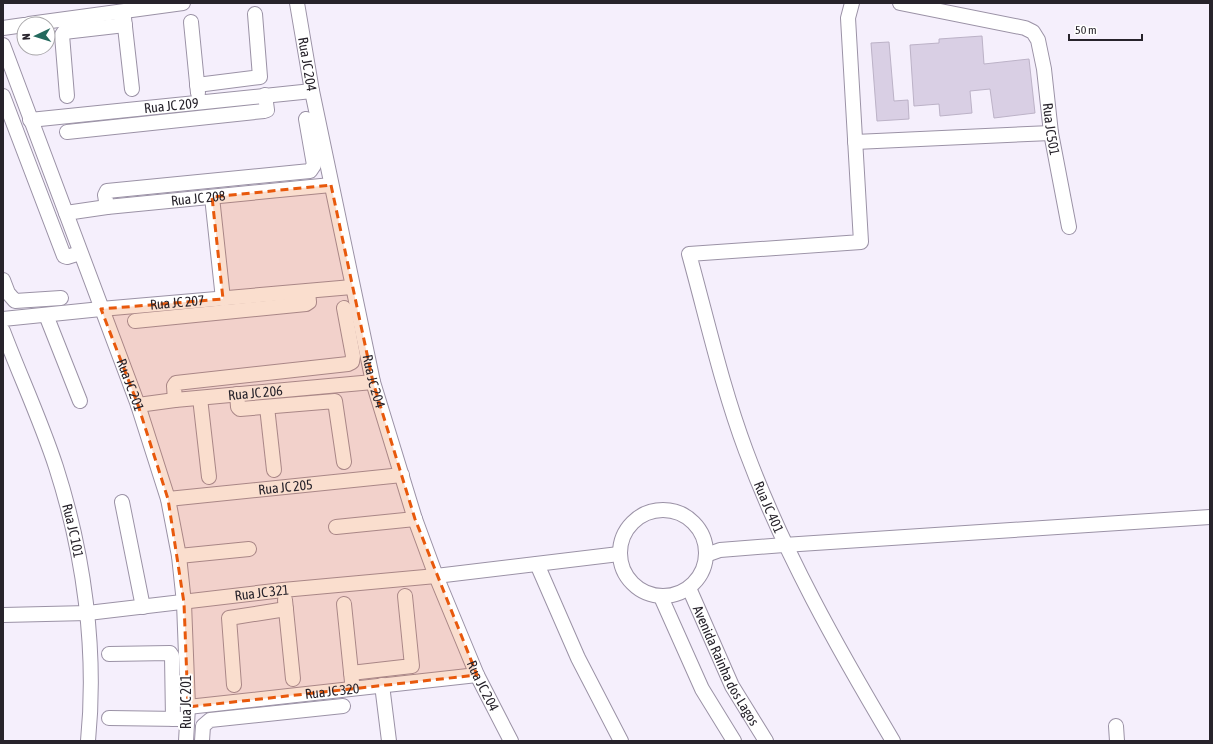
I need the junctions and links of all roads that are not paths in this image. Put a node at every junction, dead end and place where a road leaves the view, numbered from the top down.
1 (183, 3) edge
2 (297, 3) edge
3 (852, 3) edge
4 (900, 3) edge
5 (104, 8) edge
6 (124, 10) junction
7 (255, 14) dead end
8 (56, 18) edge
9 (191, 22) dead end
10 (125, 25) junction
11 (16, 26) edge
12 (3, 28) edge
13 (3, 45) edge
14 (197, 85) junction
15 (132, 89) dead end
16 (312, 91) junction
17 (265, 95) junction
18 (3, 96) edge
19 (67, 96) dead end
20 (198, 101) junction
21 (306, 119) dead end
22 (30, 120) junction
23 (67, 132) dead end
24 (1051, 133) junction
25 (855, 142) junction
26 (331, 185) junction
27 (212, 197) junction
28 (107, 207) junction
29 (66, 213) junction
30 (1069, 227) dead end
31 (80, 253) junction
32 (3, 280) edge
33 (352, 287) junction
34 (308, 291) junction
35 (61, 298) dead end
36 (222, 299) junction
37 (344, 308) dead end
38 (101, 309) junction
39 (46, 315) junction
40 (3, 319) edge
41 (135, 321) dead end
42 (3, 331) edge
43 (373, 382) junction
44 (237, 394) junction
45 (200, 398) junction
46 (175, 400) junction
47 (80, 401) dead end
48 (138, 405) junction
49 (267, 407) junction
50 (344, 462) dead end
51 (274, 470) dead end
52 (402, 475) junction
53 (208, 477) dead end
54 (168, 499) junction
55 (122, 502) dead end
56 (1210, 517) edge
57 (415, 519) junction
58 (336, 527) dead end
59 (784, 545) junction
60 (249, 549) dead end
61 (619, 554) junction
62 (706, 555) junction
63 (179, 556) junction
64 (537, 564) junction
65 (436, 576) junction
66 (689, 588) junction
67 (283, 590) junction
68 (406, 596) dead end
69 (661, 597) junction
70 (184, 603) junction
71 (344, 604) dead end
72 (143, 607) junction
73 (286, 609) junction
74 (88, 613) junction
75 (3, 615) edge
76 (109, 654) dead end
77 (351, 673) junction
78 (477, 675) junction
79 (293, 679) dead end
80 (234, 685) dead end
81 (382, 685) junction
82 (353, 688) junction
83 (332, 690) junction
84 (188, 713) junction
85 (109, 718) dead end
86 (173, 719) junction
87 (1116, 726) dead end
88 (88, 741) edge
89 (186, 741) edge
90 (202, 741) edge
91 (389, 741) edge
92 (511, 741) edge
93 (621, 741) edge
94 (734, 741) edge
95 (766, 741) edge
96 (893, 741) edge
97 (1117, 741) edge

1 - 6 street
2 - 16 street, Rua JC 204
3 - 25 street
4 - 24 street, Rua JC501
5 - 6 street
5 - 8 street
6 - 10 street
7 - 14 street
9 - 14 street
10 - 15 street
10 - 19 street
11 - 12 street
13 - 22 street, Rua JC 201
14 - 20 street
16 - 17 street, Rua JC 209
16 - 26 street, Rua JC 204
17 - 20 street, Rua JC 209
17 - 23 street
18 - 31 street
20 - 22 street, Rua JC 209
21 - 28 street
22 - 29 street, Rua JC 201
24 - 25 street
24 - 30 street, Rua JC501
25 - 59 street, Rua JC 401
26 - 27 street, Rua JC 208
26 - 33 street, Rua JC 204
27 - 28 street, Rua JC 208
27 - 36 street
28 - 29 street, Rua JC 208
29 - 31 street, Rua JC 201
31 - 38 street, Rua JC 201
32 - 35 street
33 - 34 street, Rua JC 207
33 - 43 street, Rua JC 204
34 - 36 street, Rua JC 207
34 - 41 street
36 - 38 street, Rua JC 207
37 - 46 street
38 - 39 street, Rua JC 207
38 - 48 street, Rua JC 201
39 - 40 street, Rua JC 207
39 - 47 street
42 - 74 street, Rua JC 101
43 - 44 street, Rua JC 206
43 - 52 street, Rua JC 204
44 - 45 street, Rua JC 206
44 - 49 street
45 - 46 street, Rua JC 206
45 - 53 street
46 - 48 street, Rua JC 206
48 - 54 street, Rua JC 201
49 - 50 street
49 - 51 street
52 - 54 street, Rua JC 205
52 - 57 street, Rua JC 204
54 - 63 street, Rua JC 201
55 - 72 street
56 - 59 street
57 - 58 street
57 - 65 street, Rua JC 204
59 - 62 street
59 - 96 street, Rua JC 401
60 - 63 street
61 - 62 street, Avenida Rainha dos Lagos
61 - 64 street, Rua JC 321
61 - 69 street, Avenida Rainha dos Lagos
62 - 66 street, Avenida Rainha dos Lagos
63 - 70 street, Rua JC 201
64 - 65 street, Rua JC 321
64 - 93 street
65 - 67 street, Rua JC 321
65 - 78 street, Rua JC 204
66 - 69 street, Avenida Rainha dos Lagos
66 - 95 street, Avenida Rainha dos Lagos
67 - 70 street, Rua JC 321
67 - 73 street
68 - 77 street
69 - 94 street, Avenida Rainha dos Lagos
70 - 72 street, Rua JC 321
70 - 84 street, Rua JC 201
71 - 77 street
72 - 74 street, Rua JC 321
73 - 79 street
73 - 80 street
74 - 75 street, Rua JC 321
74 - 88 street, Rua JC 101
76 - 86 street
77 - 82 street
78 - 81 street, Rua JC 320
78 - 92 street, Rua JC 204
81 - 82 street, Rua JC 320
81 - 91 street
82 - 83 street, Rua JC 320
83 - 84 street, Rua JC 320
83 - 90 street
84 - 86 street, Rua JC 320
84 - 89 street, Rua JC 201
85 - 86 street, Rua JC 320
87 - 97 street

